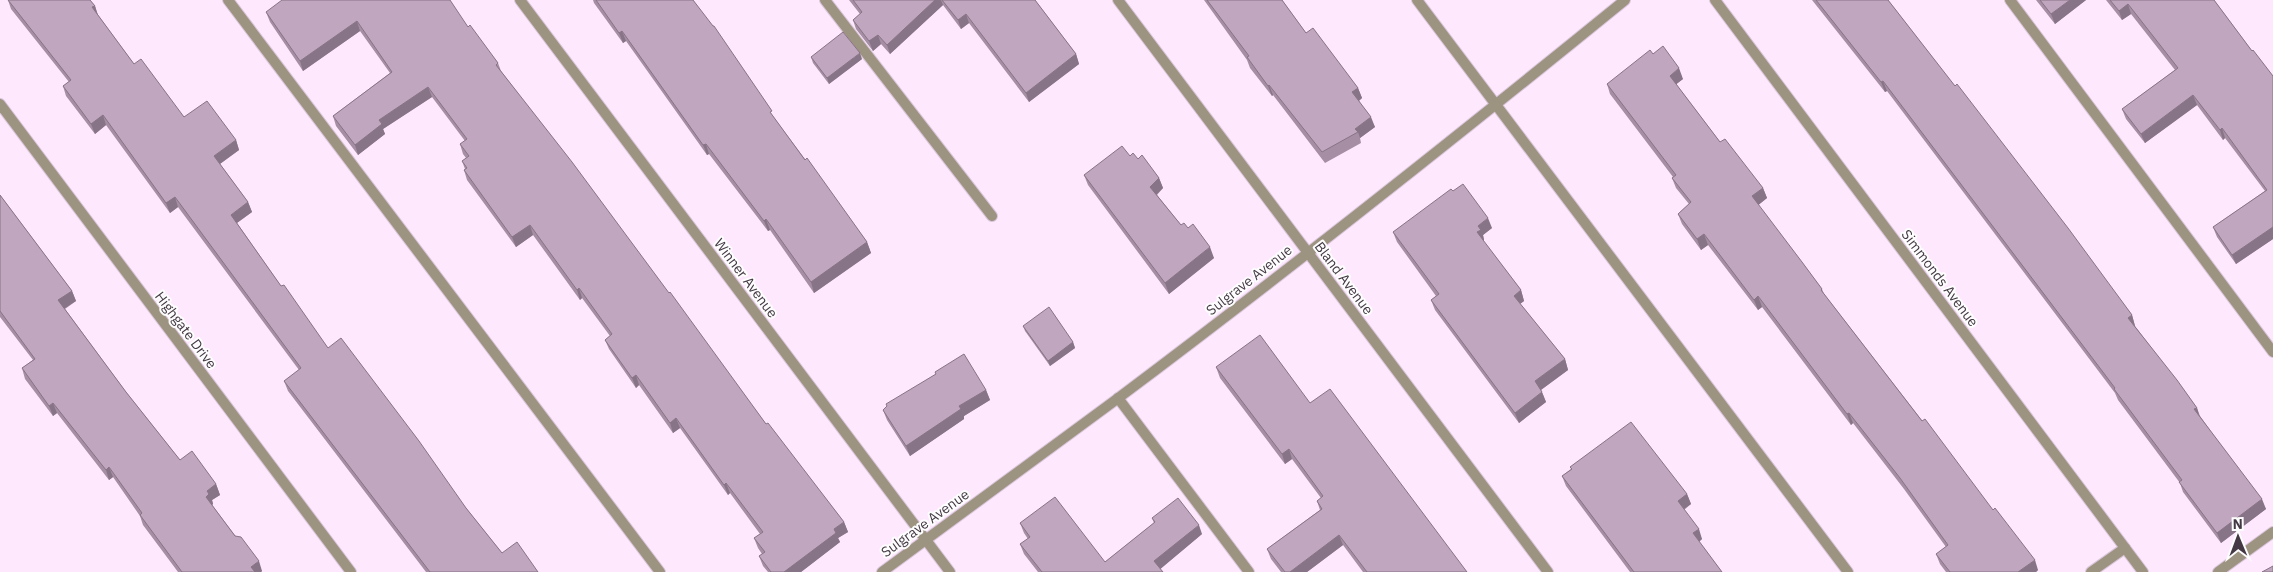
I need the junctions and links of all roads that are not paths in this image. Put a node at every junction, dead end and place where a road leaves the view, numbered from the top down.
1 (228, 0) edge
2 (825, 0) edge
3 (1118, 0) edge
4 (1417, 0) edge
5 (1625, 0) edge
6 (1715, 0) edge
7 (2010, 0) edge
8 (524, 2) edge
9 (0, 104) edge
10 (1496, 105) junction
11 (992, 216) dead end
12 (1308, 252) junction
13 (2273, 352) edge
14 (1118, 398) junction
15 (2273, 532) edge
16 (925, 540) junction
17 (2125, 548) junction
18 (351, 572) edge
19 (660, 572) edge
20 (882, 572) edge
21 (950, 572) edge
22 (1249, 572) edge
23 (1548, 572) edge
24 (1848, 572) edge
25 (2091, 572) edge
26 (2143, 572) edge
27 (2218, 572) edge

1 - 19 street
2 - 11 street
3 - 12 street, Bland Avenue
4 - 10 street
5 - 10 street, Sulgrave Avenue
6 - 17 street, Simmonds Avenue
7 - 13 street
8 - 16 street, Winner Avenue
9 - 18 street, Highgate Drive
10 - 12 street, Sulgrave Avenue
10 - 24 street
12 - 14 street, Sulgrave Avenue
12 - 23 street, Bland Avenue
14 - 16 street, Sulgrave Avenue
14 - 22 street
15 - 27 street
16 - 20 street, Sulgrave Avenue
16 - 21 street, Winner Avenue
17 - 25 street
17 - 26 street, Simmonds Avenue

